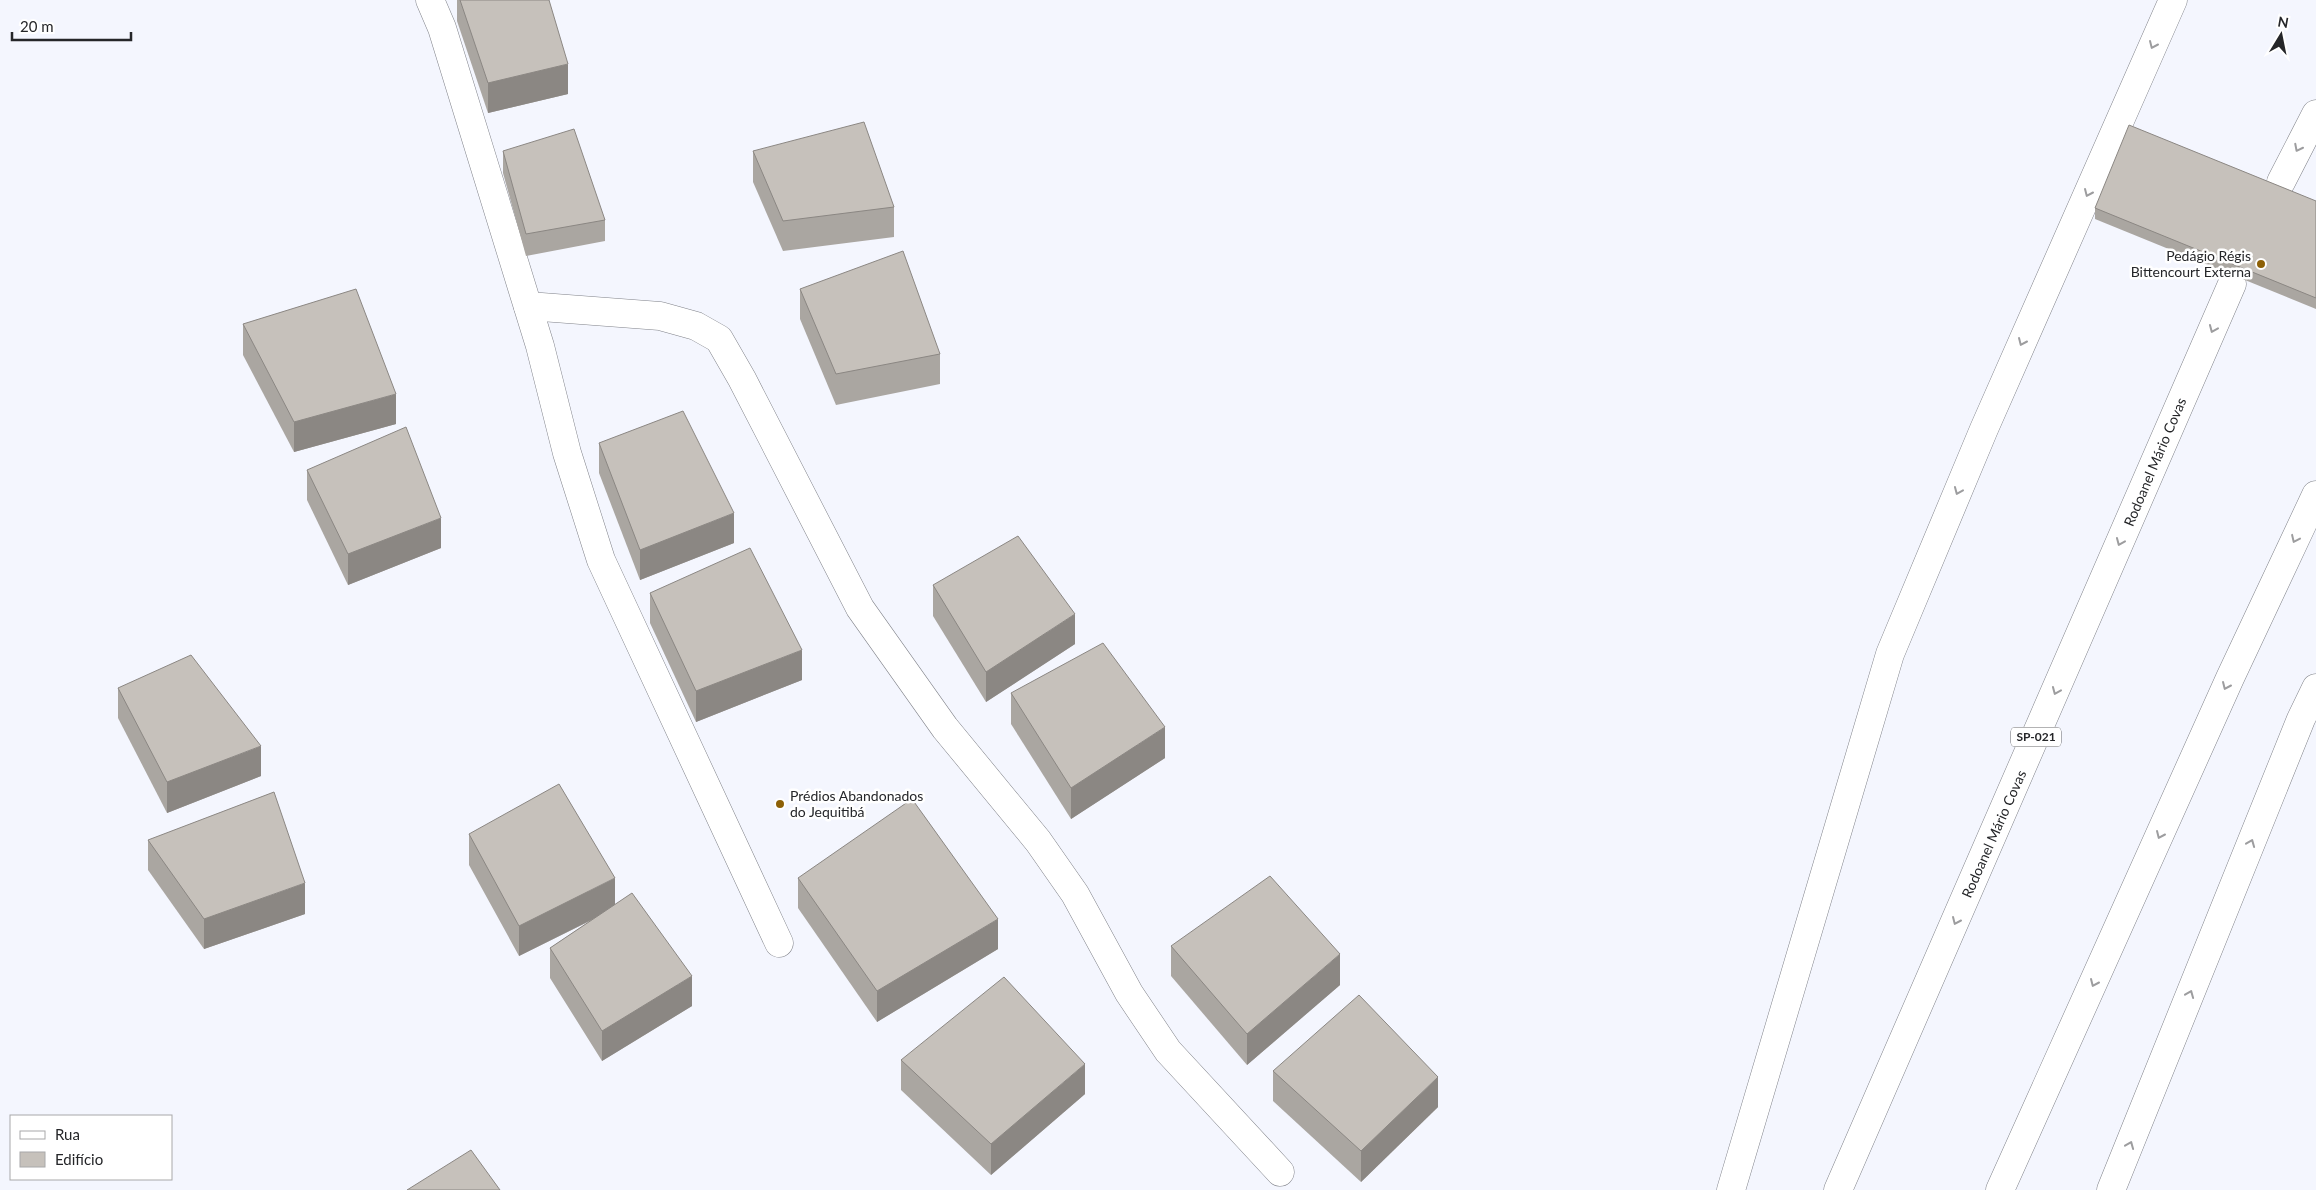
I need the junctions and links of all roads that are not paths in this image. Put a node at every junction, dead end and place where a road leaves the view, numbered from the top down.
1 (430, 0) edge
2 (2173, 0) edge
3 (2316, 114) edge
4 (2281, 182) dead end
5 (2232, 284) dead end
6 (528, 306) junction
7 (2316, 495) edge
8 (2316, 688) edge
9 (779, 943) dead end
10 (1280, 1172) dead end
11 (1731, 1190) edge
12 (1838, 1190) edge
13 (2000, 1190) edge
14 (2111, 1190) edge

1 - 6 main road
2 -> 11 main road
3 -> 4 main road
5 -> 12 main road, Rodoanel Mário Covas / SP-021
6 - 9 main road
6 - 10 main road
7 -> 13 main road
14 -> 8 main road

